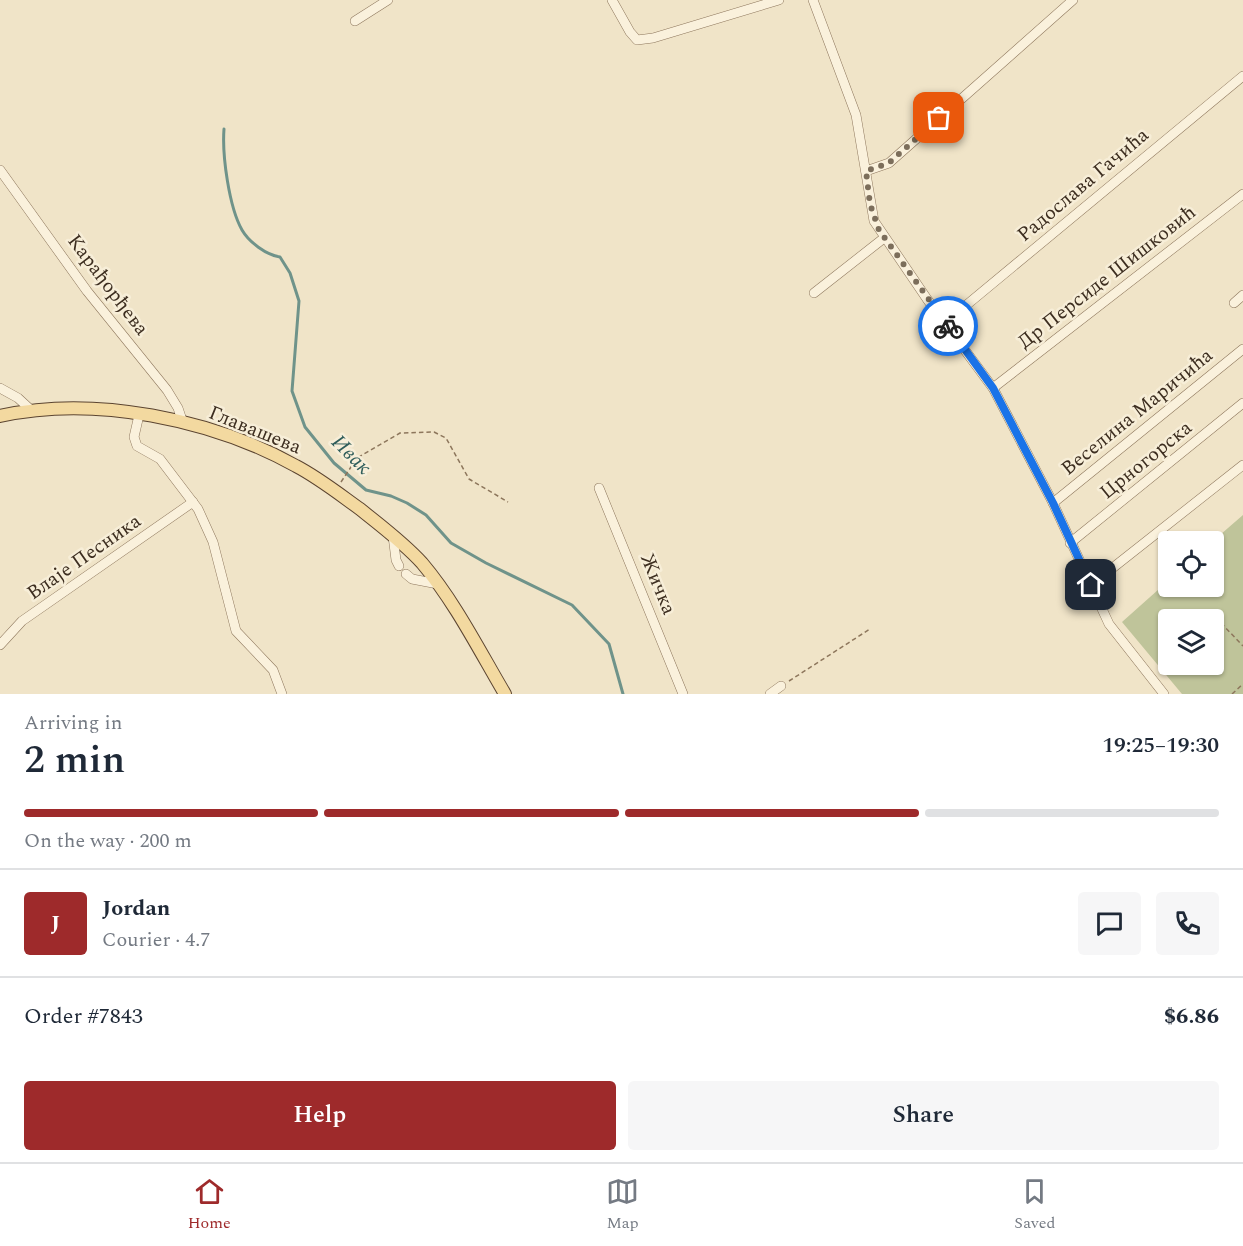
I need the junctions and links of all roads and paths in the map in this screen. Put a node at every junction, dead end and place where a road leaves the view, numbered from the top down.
1 (388, 0) edge
2 (612, 0) edge
3 (779, 0) edge
4 (813, 0) edge
5 (1073, 0) edge
6 (355, 21) dead end
7 (1243, 76) edge
8 (0, 170) edge
9 (866, 171) junction
10 (1243, 194) edge
11 (884, 238) junction
12 (814, 293) dead end
13 (1243, 295) edge
14 (1234, 303) dead end
15 (946, 322) junction
16 (1243, 349) edge
17 (0, 388) edge
18 (993, 388) junction
19 (1243, 403) edge
20 (31, 410) junction
21 (139, 415) junction
22 (0, 416) edge
23 (183, 423) junction
24 (1243, 465) edge
25 (345, 476) dead end
26 (599, 488) dead end
27 (193, 502) junction
28 (508, 502) dead end
29 (1053, 503) junction
30 (393, 536) junction
31 (1070, 543) junction
32 (438, 584) junction
33 (1091, 585) junction
34 (1224, 626) edge
35 (870, 629) dead end
36 (0, 645) edge
37 (1243, 646) edge
38 (1243, 684) edge
39 (781, 686) joint
40 (282, 694) edge
41 (505, 694) edge
42 (683, 694) edge
43 (770, 694) edge
44 (1164, 694) edge
45 (1233, 694) edge

1 - 6 street
2 - 3 street
4 - 9 street
5 - 9 street
7 - 15 street, Радослава Гачића
8 - 23 street, Карађорђева
9 - 11 street
10 - 18 street, Др Персиде Шишковић
11 - 12 street
11 - 15 street
13 - 14 street
15 - 18 street
16 - 29 street, Веселина Маричића
17 - 20 street
18 - 29 street
19 - 31 street, Црногорска
20 - 21 main road, Главашева
20 - 22 main road, Главашева
21 - 23 main road, Главашева
21 - 27 street
23 - 30 main road, Главашева
24 - 33 street
25 - 28 path
26 - 42 street, Жичка
27 - 36 street, Влаје Песника
27 - 40 street
29 - 31 street
30 - 32 main road, Главашева
30 - 32 street
31 - 33 street
32 - 41 main road, Главашева
33 - 44 street
34 - 37 path
35 - 39 path
38 - 45 path
39 - 43 street

